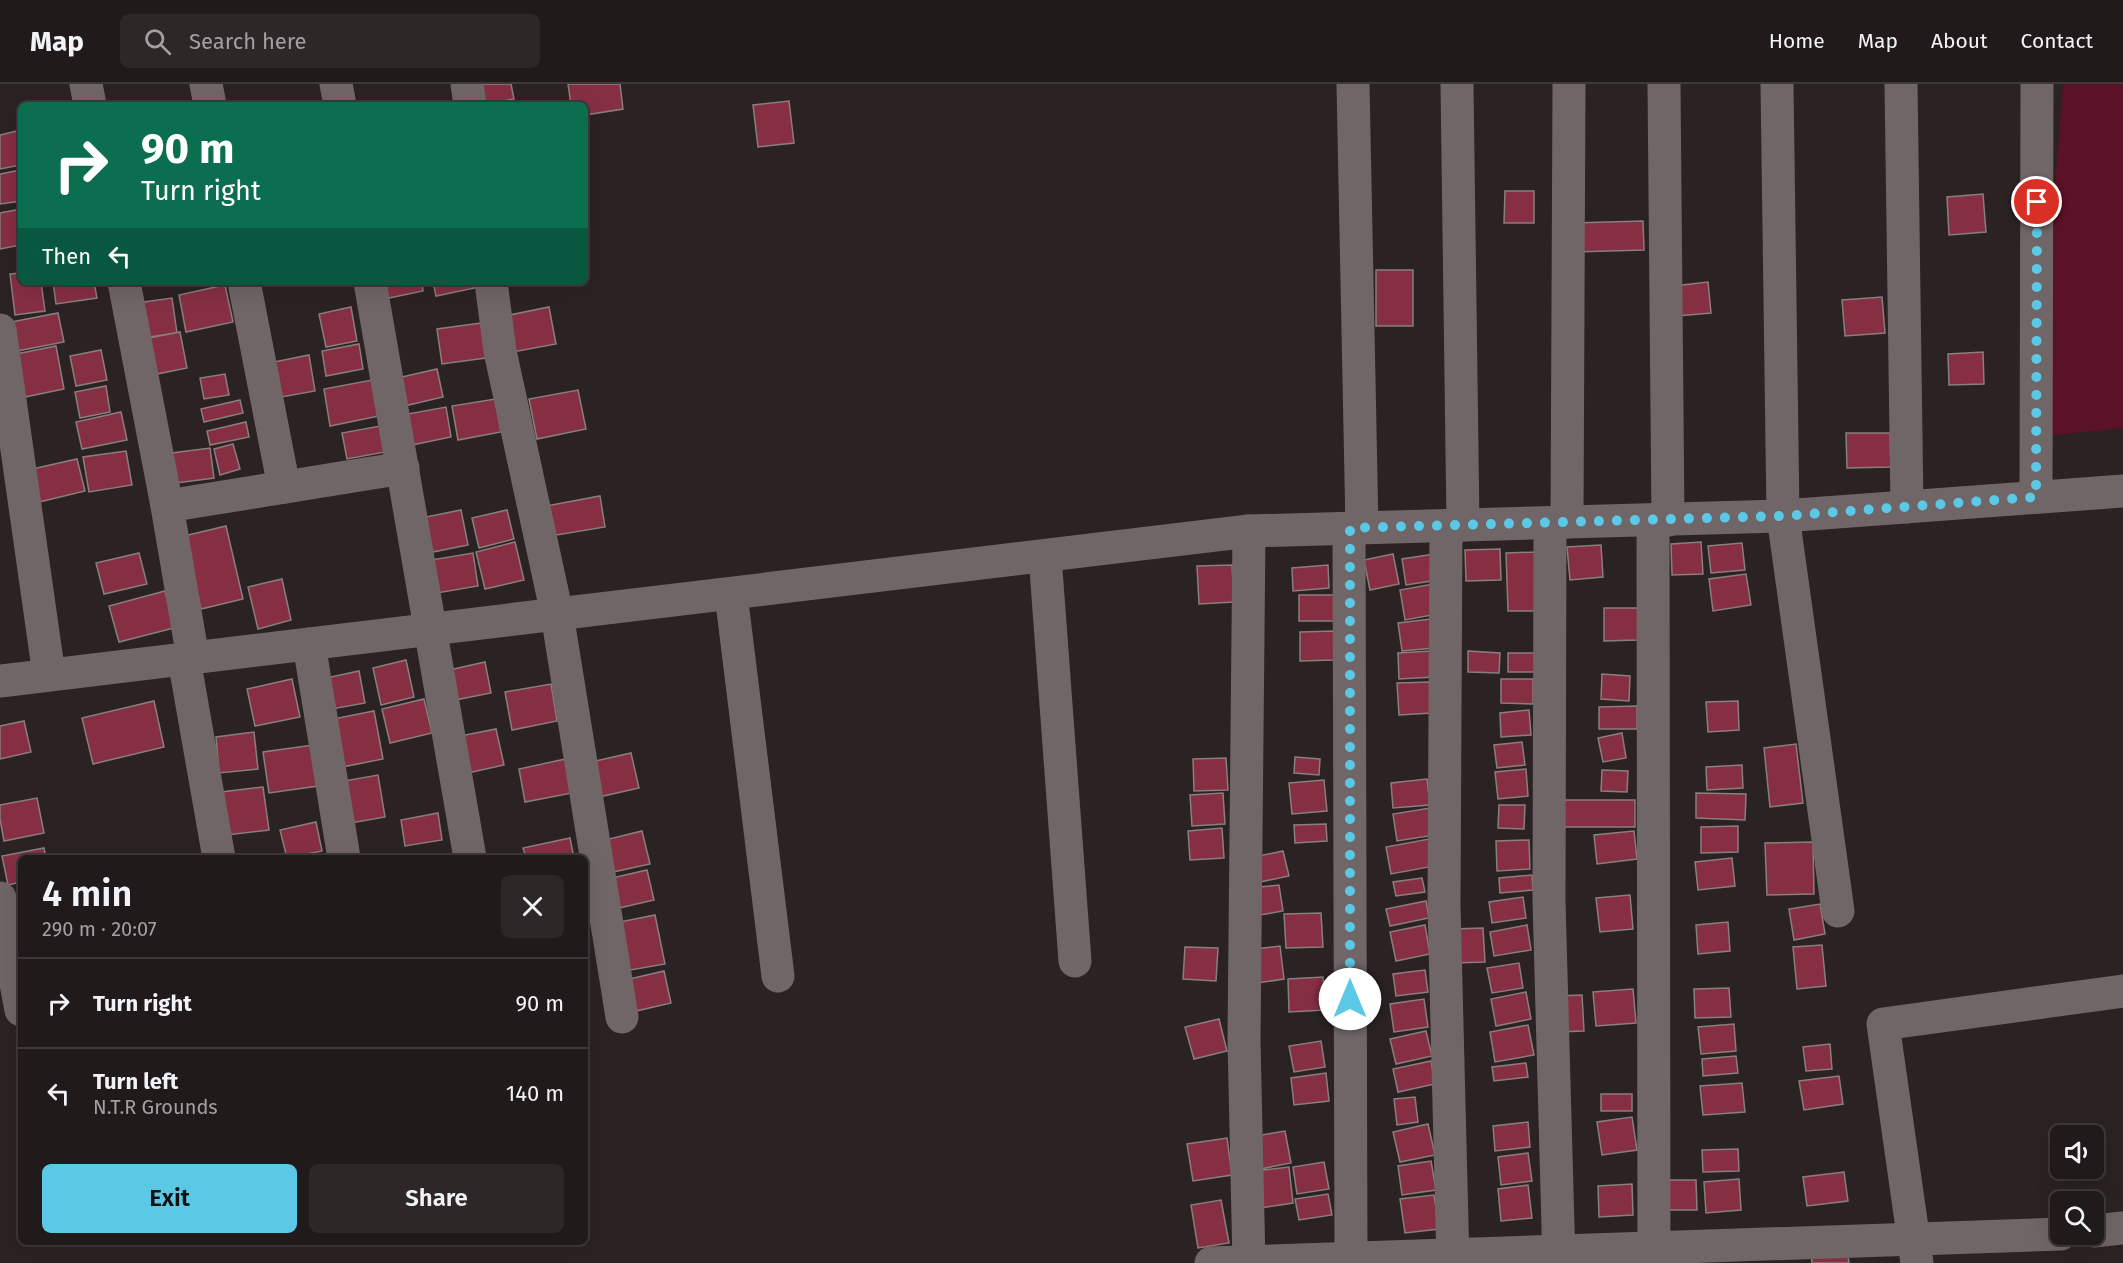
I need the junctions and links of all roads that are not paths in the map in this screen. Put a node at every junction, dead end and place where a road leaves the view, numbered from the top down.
1 (86, 84) edge
2 (206, 84) edge
3 (336, 84) edge
4 (467, 84) edge
5 (1353, 84) edge
6 (1457, 84) edge
7 (1569, 84) edge
8 (1664, 84) edge
9 (1777, 84) edge
10 (1901, 84) edge
11 (2037, 84) edge
12 (89, 102) edge
13 (209, 102) edge
14 (339, 102) edge
15 (470, 102) edge
16 (125, 285) edge
17 (245, 285) edge
18 (371, 285) edge
19 (491, 285) edge
20 (0, 330) edge
21 (403, 468) junction
22 (284, 487) junction
23 (11, 489) edge
24 (2123, 491) edge
25 (2036, 497) junction
26 (167, 506) junction
27 (1908, 507) junction
28 (1783, 516) junction
29 (1660, 520) junction
30 (1558, 522) junction
31 (1454, 526) junction
32 (1356, 528) junction
33 (1249, 531) junction
34 (1045, 556) junction
35 (731, 594) junction
36 (557, 614) junction
37 (431, 629) junction
38 (309, 645) junction
39 (188, 659) junction
40 (49, 675) junction
41 (0, 681) edge
42 (219, 855) edge
43 (344, 855) edge
44 (469, 855) edge
45 (0, 898) edge
46 (1838, 910) dead end
47 (1075, 961) dead end
48 (778, 976) dead end
49 (2123, 991) edge
50 (18, 994) edge
51 (622, 1017) dead end
52 (2123, 1228) edge
53 (2104, 1230) edge
54 (2050, 1235) edge
55 (1915, 1251) edge
56 (1653, 1256) edge
57 (1558, 1257) edge
58 (1453, 1259) edge
59 (1351, 1261) edge
60 (1249, 1262) edge
61 (1211, 1263) edge

1 - 12 street
2 - 13 street
3 - 14 street
4 - 15 street
5 - 32 street
6 - 31 street
7 - 30 street
8 - 29 street
9 - 28 street
10 - 27 street
11 - 25 street
16 - 26 street
17 - 22 street
18 - 21 street
19 - 36 street
20 - 23 street
21 - 22 street
21 - 37 street
22 - 26 street
23 - 40 street
24 - 25 street
25 - 27 street
26 - 39 street
27 - 28 street
28 - 29 street
28 - 46 street
29 - 30 street
29 - 56 street
30 - 31 street
30 - 57 street
31 - 32 street
31 - 58 street
32 - 33 street
32 - 59 street
33 - 34 street
33 - 60 street
34 - 35 street
34 - 47 street
35 - 36 street
35 - 48 street
36 - 37 street
36 - 51 street
37 - 38 street
37 - 44 street
38 - 39 street
38 - 43 street
39 - 40 street
39 - 42 street
40 - 41 street
45 - 50 street
49 - 55 street
52 - 53 street
54 - 55 street
55 - 56 street
56 - 57 street
57 - 58 street
58 - 59 street
59 - 60 street
60 - 61 street

